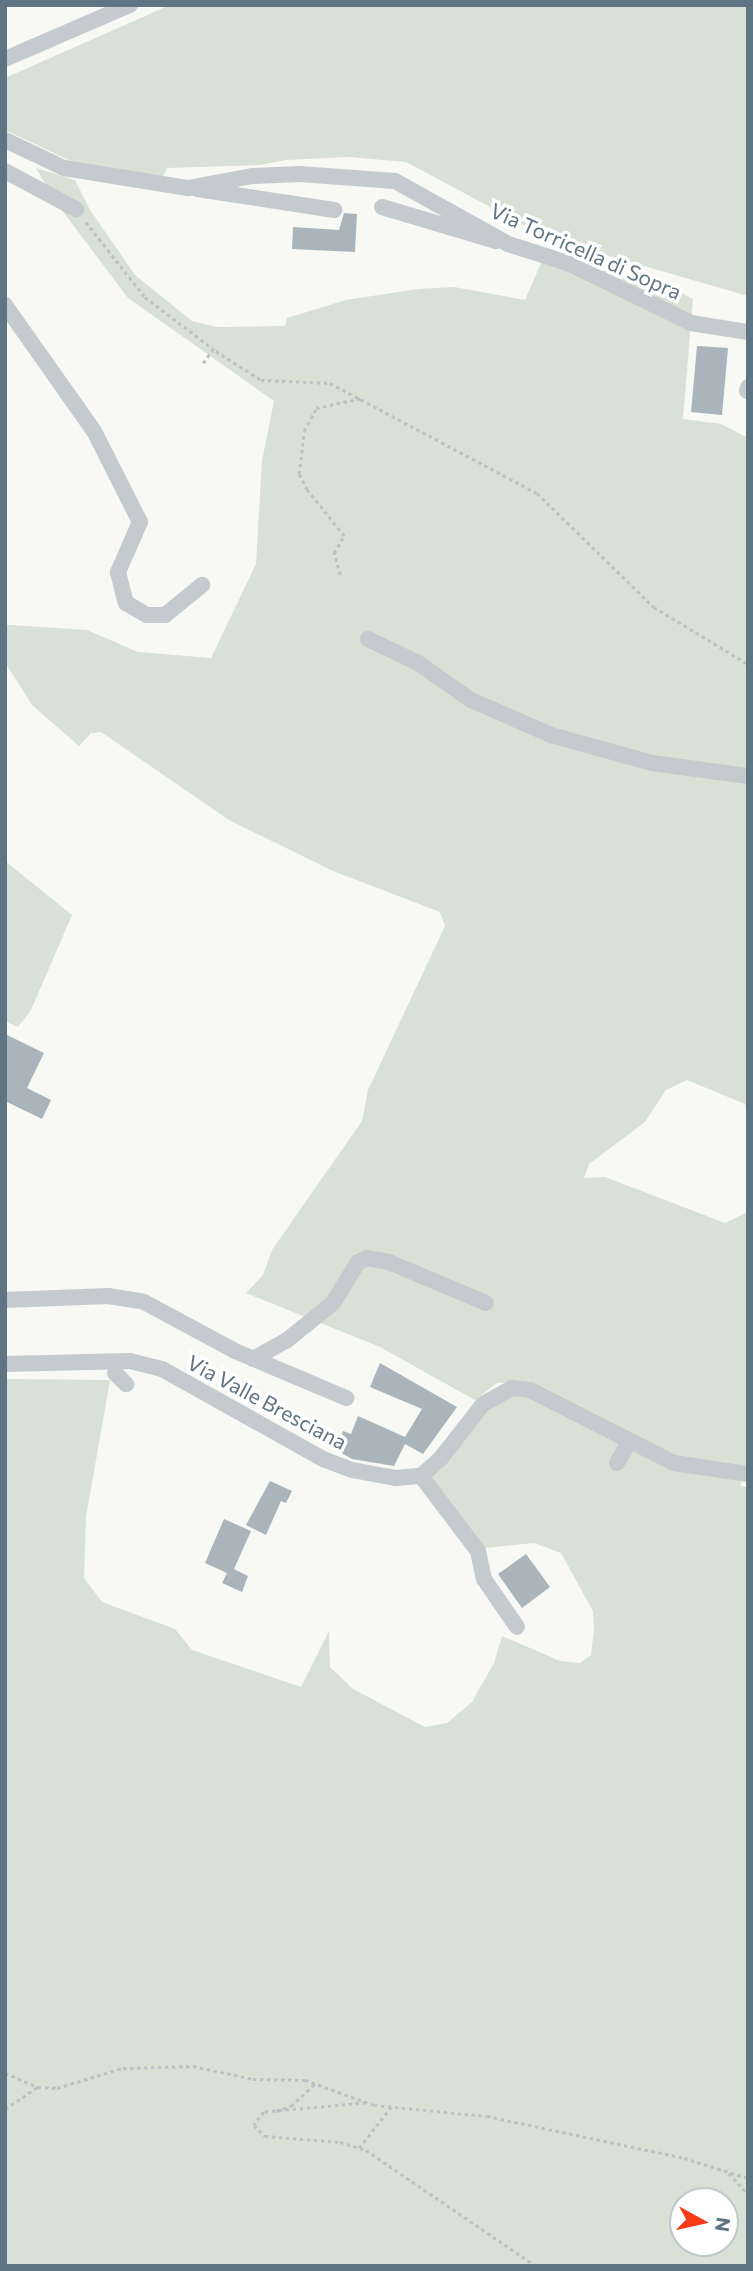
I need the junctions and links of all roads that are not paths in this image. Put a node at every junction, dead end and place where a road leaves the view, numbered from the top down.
1 (130, 5) edge
2 (5, 59) edge
3 (5, 140) edge
4 (5, 171) edge
5 (188, 188) junction
6 (382, 208) dead end
7 (76, 209) road end
8 (334, 210) dead end
9 (508, 244) junction
10 (5, 305) edge
11 (748, 332) edge
12 (202, 585) dead end
13 (368, 639) dead end
14 (748, 776) edge
15 (5, 1300) edge
16 (486, 1303) dead end
17 (253, 1359) junction
18 (5, 1363) edge
19 (346, 1398) dead end
20 (629, 1442) junction
21 (617, 1463) dead end
22 (748, 1474) edge
23 (421, 1476) junction
24 (517, 1627) dead end

1 - 2 street
3 - 5 street, Via Torricella di Sopra
4 - 7 street
5 - 8 street
5 - 9 street, Via Torricella di Sopra
6 - 9 street
9 - 11 street, Via Torricella di Sopra
10 - 12 street
13 - 14 street
15 - 17 street
16 - 17 street
17 - 19 street
18 - 23 street, Via Valle Bresciana
20 - 21 street
20 - 22 street
20 - 23 street
23 - 24 street

